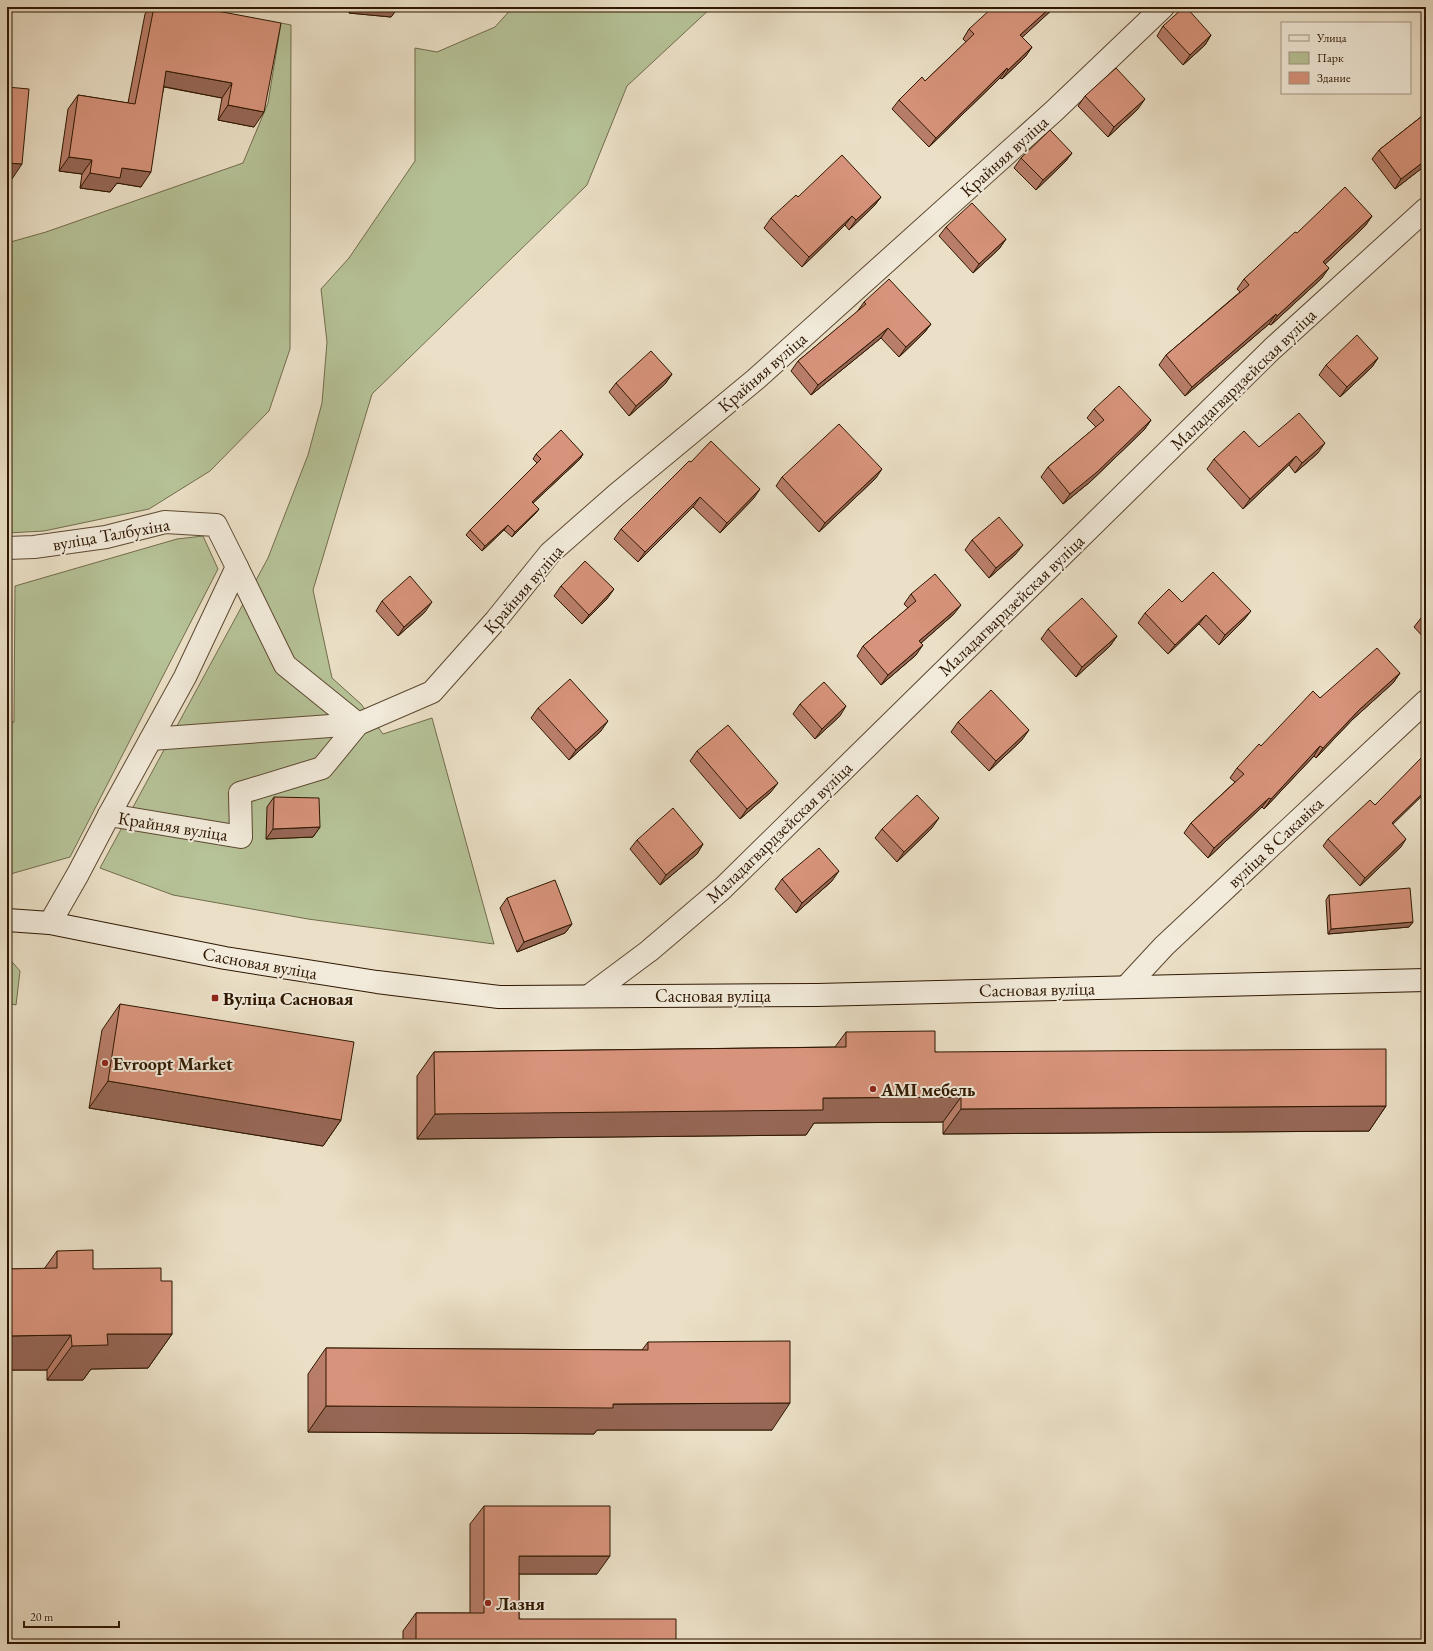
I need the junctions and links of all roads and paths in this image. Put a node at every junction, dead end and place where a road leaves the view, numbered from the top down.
1 (1163, 7) edge
2 (1426, 209) edge
3 (7, 548) edge
4 (237, 567) junction
5 (1426, 701) edge
6 (358, 724) junction
7 (151, 739) junction
8 (109, 816) junction
9 (7, 920) edge
10 (50, 922) junction
11 (1426, 980) edge
12 (1126, 987) junction
13 (590, 995) junction

1 - 6 street, Крайняя вуліца
2 - 13 street, Маладагвардзейская вуліца
3 - 4 street, вуліца Талбухіна
4 - 6 street
4 - 7 street
5 - 12 street, вуліца 8 Сакавіка
6 - 7 street, Крайняя вуліца
6 - 8 street, Крайняя вуліца
7 - 8 street
8 - 10 street
9 - 10 street, Сасновая вуліца
10 - 13 street, Сасновая вуліца
11 - 12 street, Сасновая вуліца
12 - 13 street, Сасновая вуліца

